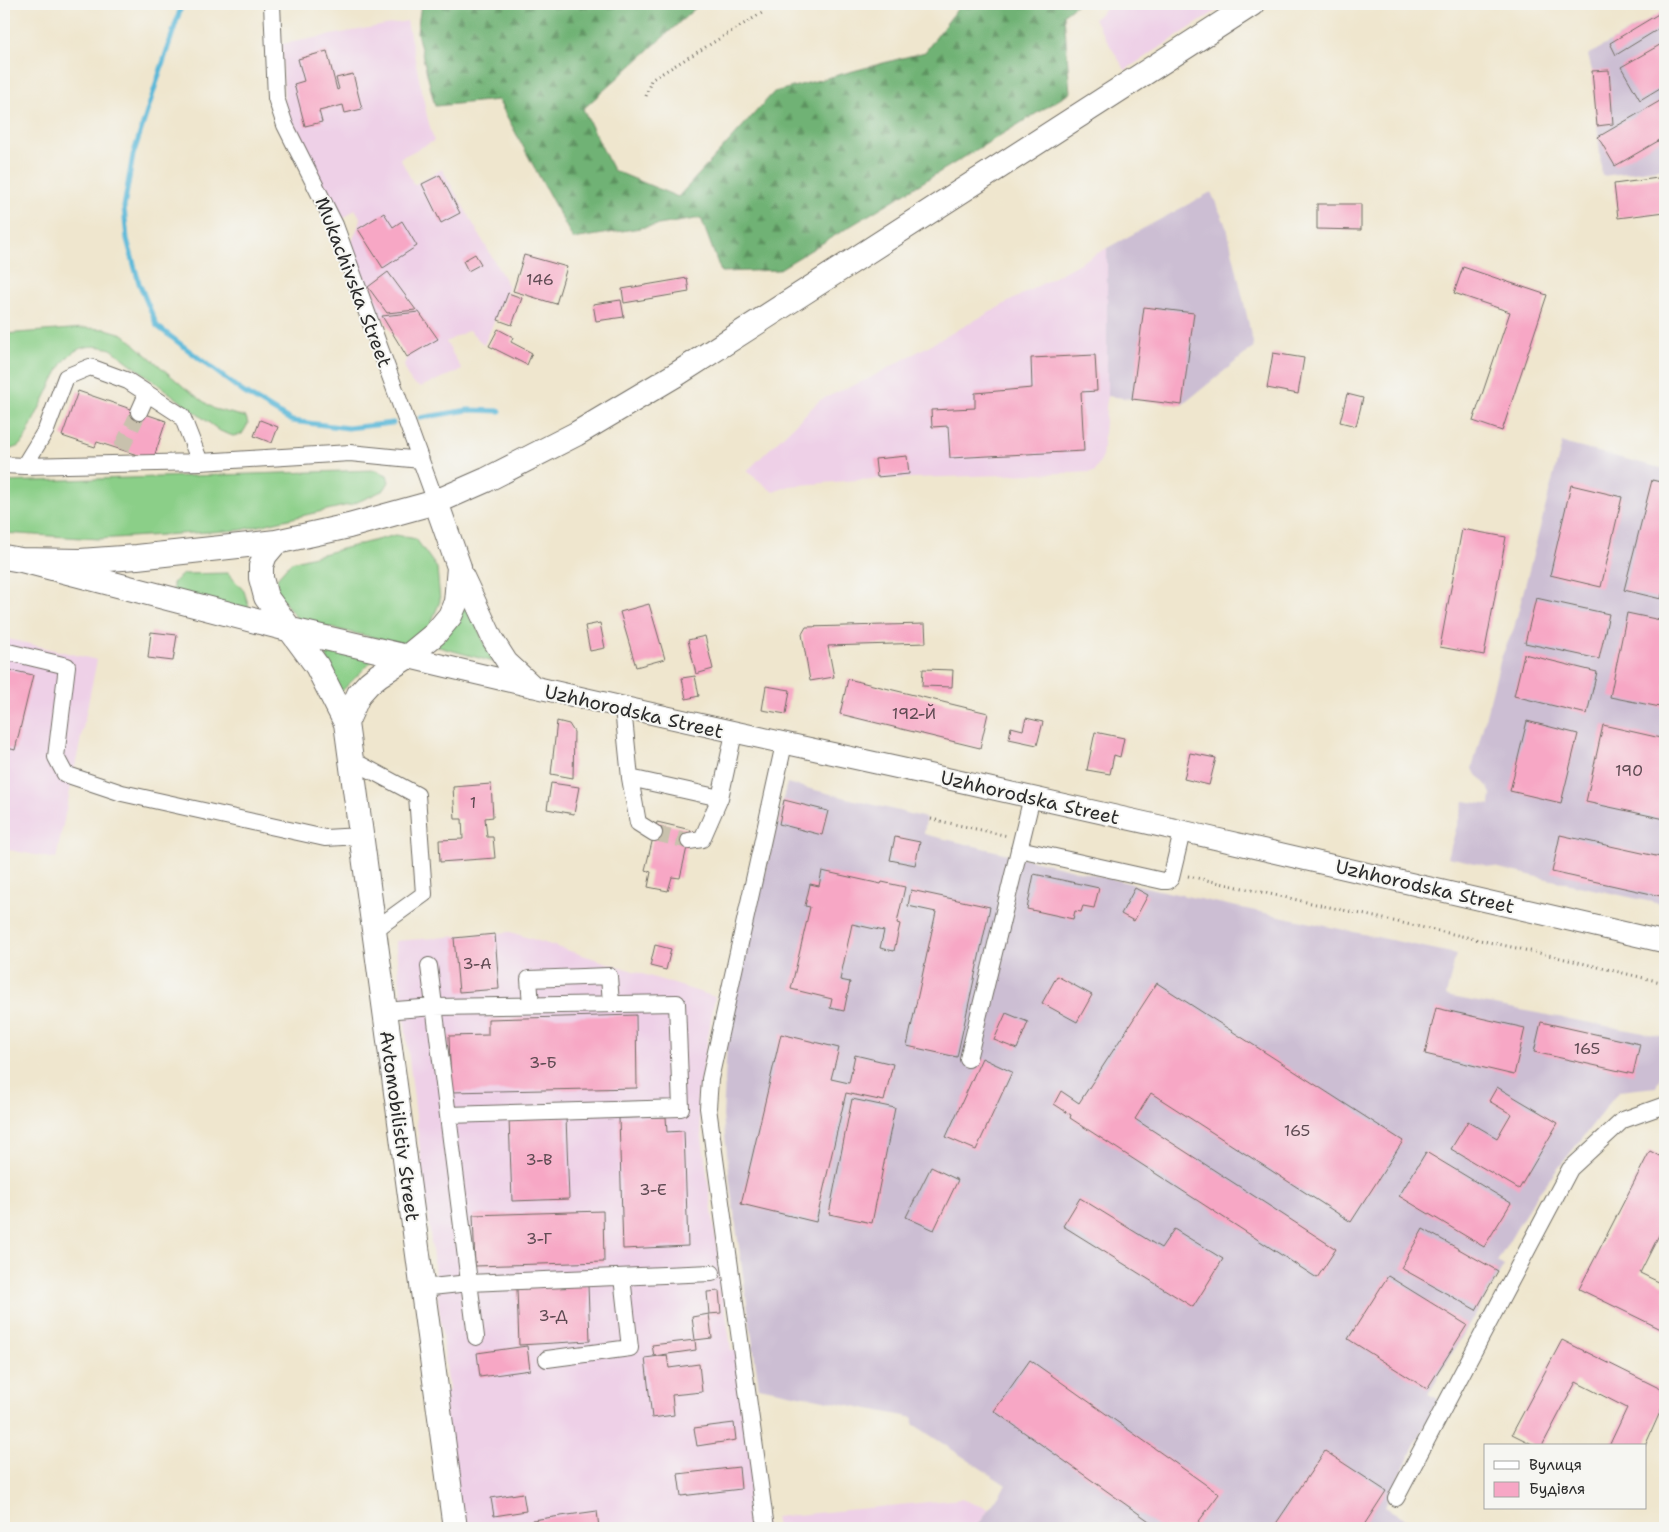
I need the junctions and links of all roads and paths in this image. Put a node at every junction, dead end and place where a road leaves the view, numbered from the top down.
1 (272, 4) edge
2 (764, 4) edge
3 (1252, 4) edge
4 (646, 96) dead end
5 (147, 394) junction
6 (139, 412) tunnel mouth
7 (121, 450) tunnel mouth
8 (421, 460) junction
9 (200, 462) junction
10 (112, 464) junction
11 (4, 465) edge
12 (24, 466) junction
13 (436, 502) junction
14 (276, 542) junction
15 (12, 559) edge
16 (459, 567) junction
17 (292, 630) junction
18 (4, 651) edge
19 (407, 658) junction
20 (536, 689) junction
21 (623, 708) junction
22 (346, 723) junction
23 (734, 733) junction
24 (784, 744) junction
25 (350, 759) junction
26 (630, 778) junction
27 (1032, 797) junction
28 (720, 798) junction
29 (931, 819) dead end
30 (654, 832) tunnel mouth
31 (1182, 832) junction
32 (360, 836) junction
33 (689, 841) dead end
34 (1020, 844) junction
35 (1172, 873) junction
36 (373, 931) junction
37 (1665, 942) edge
38 (429, 966) dead end
39 (1665, 984) edge
40 (612, 1004) junction
41 (531, 1005) junction
42 (434, 1007) junction
43 (384, 1011) junction
44 (968, 1059) dead end
45 (1665, 1105) edge
46 (448, 1116) junction
47 (712, 1273) dead end
48 (622, 1277) junction
49 (469, 1283) junction
50 (422, 1288) junction
51 (476, 1337) dead end
52 (547, 1359) dead end
53 (1396, 1498) dead end
54 (455, 1528) edge
55 (766, 1528) edge

1 - 8 street, Mukachivska Street
2 - 4 path
3 - 13 highway
5 - 6 street
5 - 9 street
5 - 12 street
7 - 10 street
8 - 9 street
8 - 13 street, Mukachivska Street
9 - 10 street
10 - 12 street
11 - 12 street
13 - 14 highway
13 - 16 highway
14 - 15 highway
14 - 17 highway, Avtomobilistiv Street
15 - 17 highway
16 - 19 highway
16 - 20 main road, Uzhhorodska Street
17 - 19 highway
17 - 22 highway, Avtomobilistiv Street
18 - 32 street
19 - 20 main road
19 - 22 highway
20 - 21 main road, Uzhhorodska Street
21 - 23 main road, Uzhhorodska Street
21 - 26 street
22 - 25 highway, Avtomobilistiv Street
23 - 24 main road, Uzhhorodska Street
23 - 28 street
24 - 27 main road, Uzhhorodska Street
24 - 55 street
25 - 32 highway, Avtomobilistiv Street
25 - 36 street
26 - 28 street
26 - 30 street
27 - 31 main road, Uzhhorodska Street
27 - 34 street
28 - 33 street
29 - 34 path
31 - 35 street
31 - 37 main road, Uzhhorodska Street
32 - 36 highway, Avtomobilistiv Street
34 - 35 street
34 - 44 street
35 - 39 path
36 - 43 highway, Avtomobilistiv Street
38 - 42 street
40 - 41 street
40 - 41 street
40 - 46 street
41 - 42 street
42 - 43 street
42 - 46 street
43 - 50 highway, Avtomobilistiv Street
45 - 53 street
46 - 49 street
47 - 48 street
48 - 49 street
48 - 52 street
49 - 50 street
49 - 51 street
50 - 54 highway, Avtomobilistiv Street

